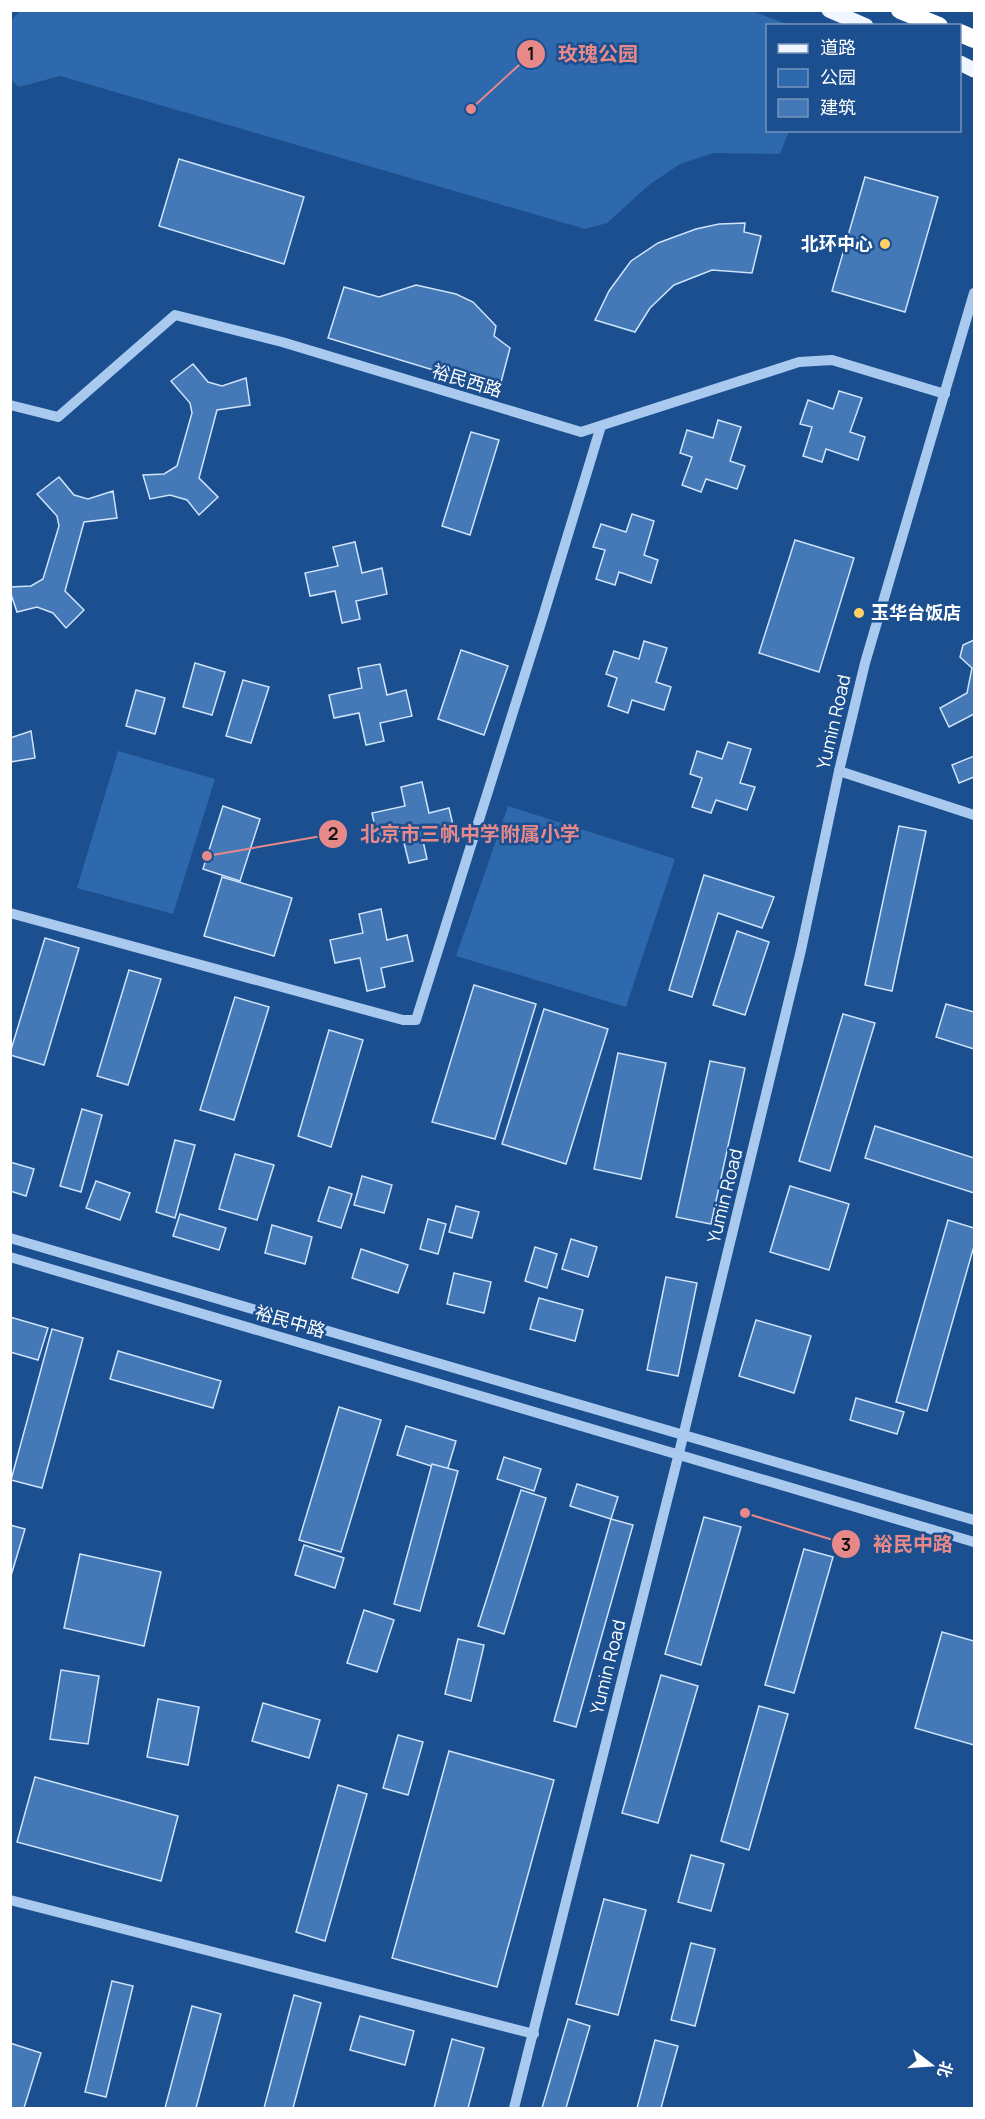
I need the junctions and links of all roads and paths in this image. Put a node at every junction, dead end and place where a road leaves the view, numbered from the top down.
1 (829, 10) edge
2 (900, 10) edge
3 (861, 24) edge
4 (934, 24) edge
5 (961, 33) edge
6 (975, 39) edge
7 (961, 63) edge
8 (975, 70) edge
9 (975, 293) edge
10 (945, 394) junction
11 (10, 405) edge
12 (601, 426) junction
13 (839, 771) junction
14 (975, 815) edge
15 (10, 913) edge
16 (10, 1238) edge
17 (10, 1257) edge
18 (683, 1435) junction
19 (679, 1453) junction
20 (975, 1520) edge
21 (975, 1542) edge
22 (10, 1900) edge
23 (534, 2034) junction
24 (514, 2109) edge

1 - 3 main road
2 - 4 highway
5 - 6 highway
7 - 8 main road
9 - 10 street, Yumin Road
10 - 12 street, 裕民西路
10 - 13 street, Yumin Road
11 - 12 street, 裕民西路
12 - 15 street
13 - 14 street
13 - 18 street, Yumin Road
16 - 18 street, 裕民中路
17 - 19 street, 裕民中路
18 - 19 street, Yumin Road
18 - 20 street, 裕民中路
19 - 21 street, 裕民中路
19 - 23 street, Yumin Road
22 - 23 street
23 - 24 street, Yumin Road

